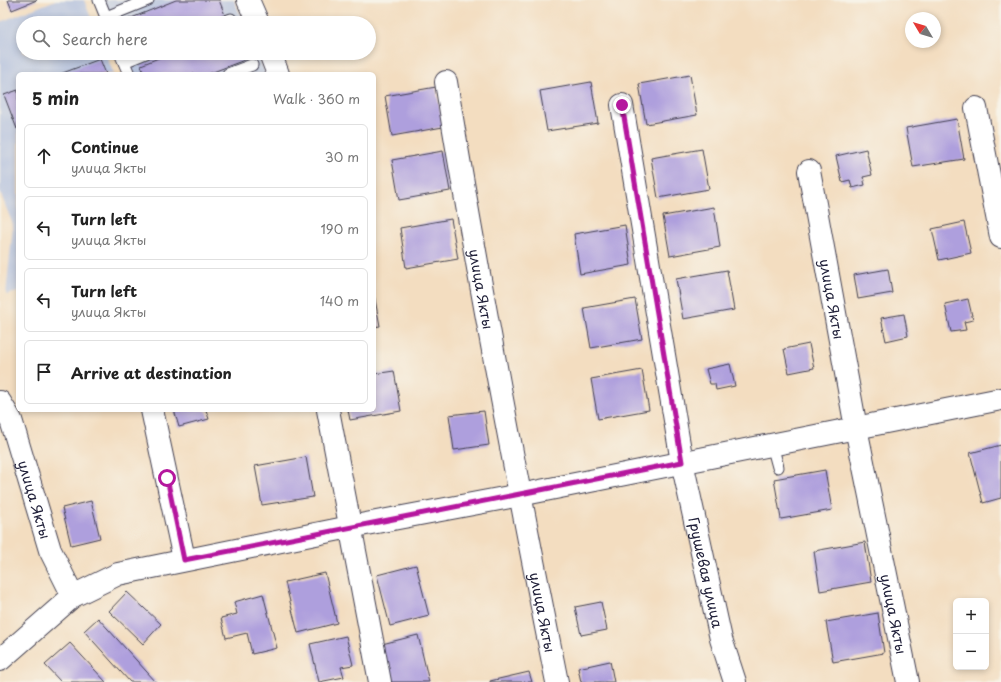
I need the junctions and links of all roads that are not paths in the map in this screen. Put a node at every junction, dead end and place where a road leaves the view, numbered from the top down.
1 (99, 0) edge
2 (148, 0) edge
3 (248, 0) edge
4 (105, 16) edge
5 (115, 16) edge
6 (255, 16) edge
7 (123, 60) edge
8 (273, 60) edge
9 (252, 65) dead end
10 (128, 72) edge
11 (233, 72) edge
12 (277, 72) edge
13 (446, 82) dead end
14 (622, 105) dead end
15 (976, 108) dead end
16 (809, 171) dead end
17 (1001, 237) edge
18 (1001, 399) edge
19 (0, 402) edge
20 (152, 412) edge
21 (328, 412) edge
22 (856, 428) junction
23 (772, 445) junction
24 (682, 462) junction
25 (778, 467) dead end
26 (520, 495) junction
27 (350, 526) junction
28 (184, 560) junction
29 (73, 596) junction
30 (0, 660) edge
31 (380, 682) edge
32 (557, 682) edge
33 (736, 682) edge
34 (908, 682) edge

1 - 4 lane
2 - 5 lane
3 - 6 street
7 - 10 lane
8 - 12 street
9 - 11 lane
13 - 26 street, улица Якты
14 - 24 street
15 - 17 street
16 - 22 street, улица Якты
18 - 22 street
19 - 29 street, улица Якты
20 - 28 street
21 - 27 street
22 - 23 street
22 - 34 street, улица Якты
23 - 24 street
23 - 25 lane
24 - 26 street
24 - 33 street, Грушевая улица
26 - 27 street
26 - 32 street, улица Якты
27 - 28 street
27 - 31 street
28 - 29 street
29 - 30 street

